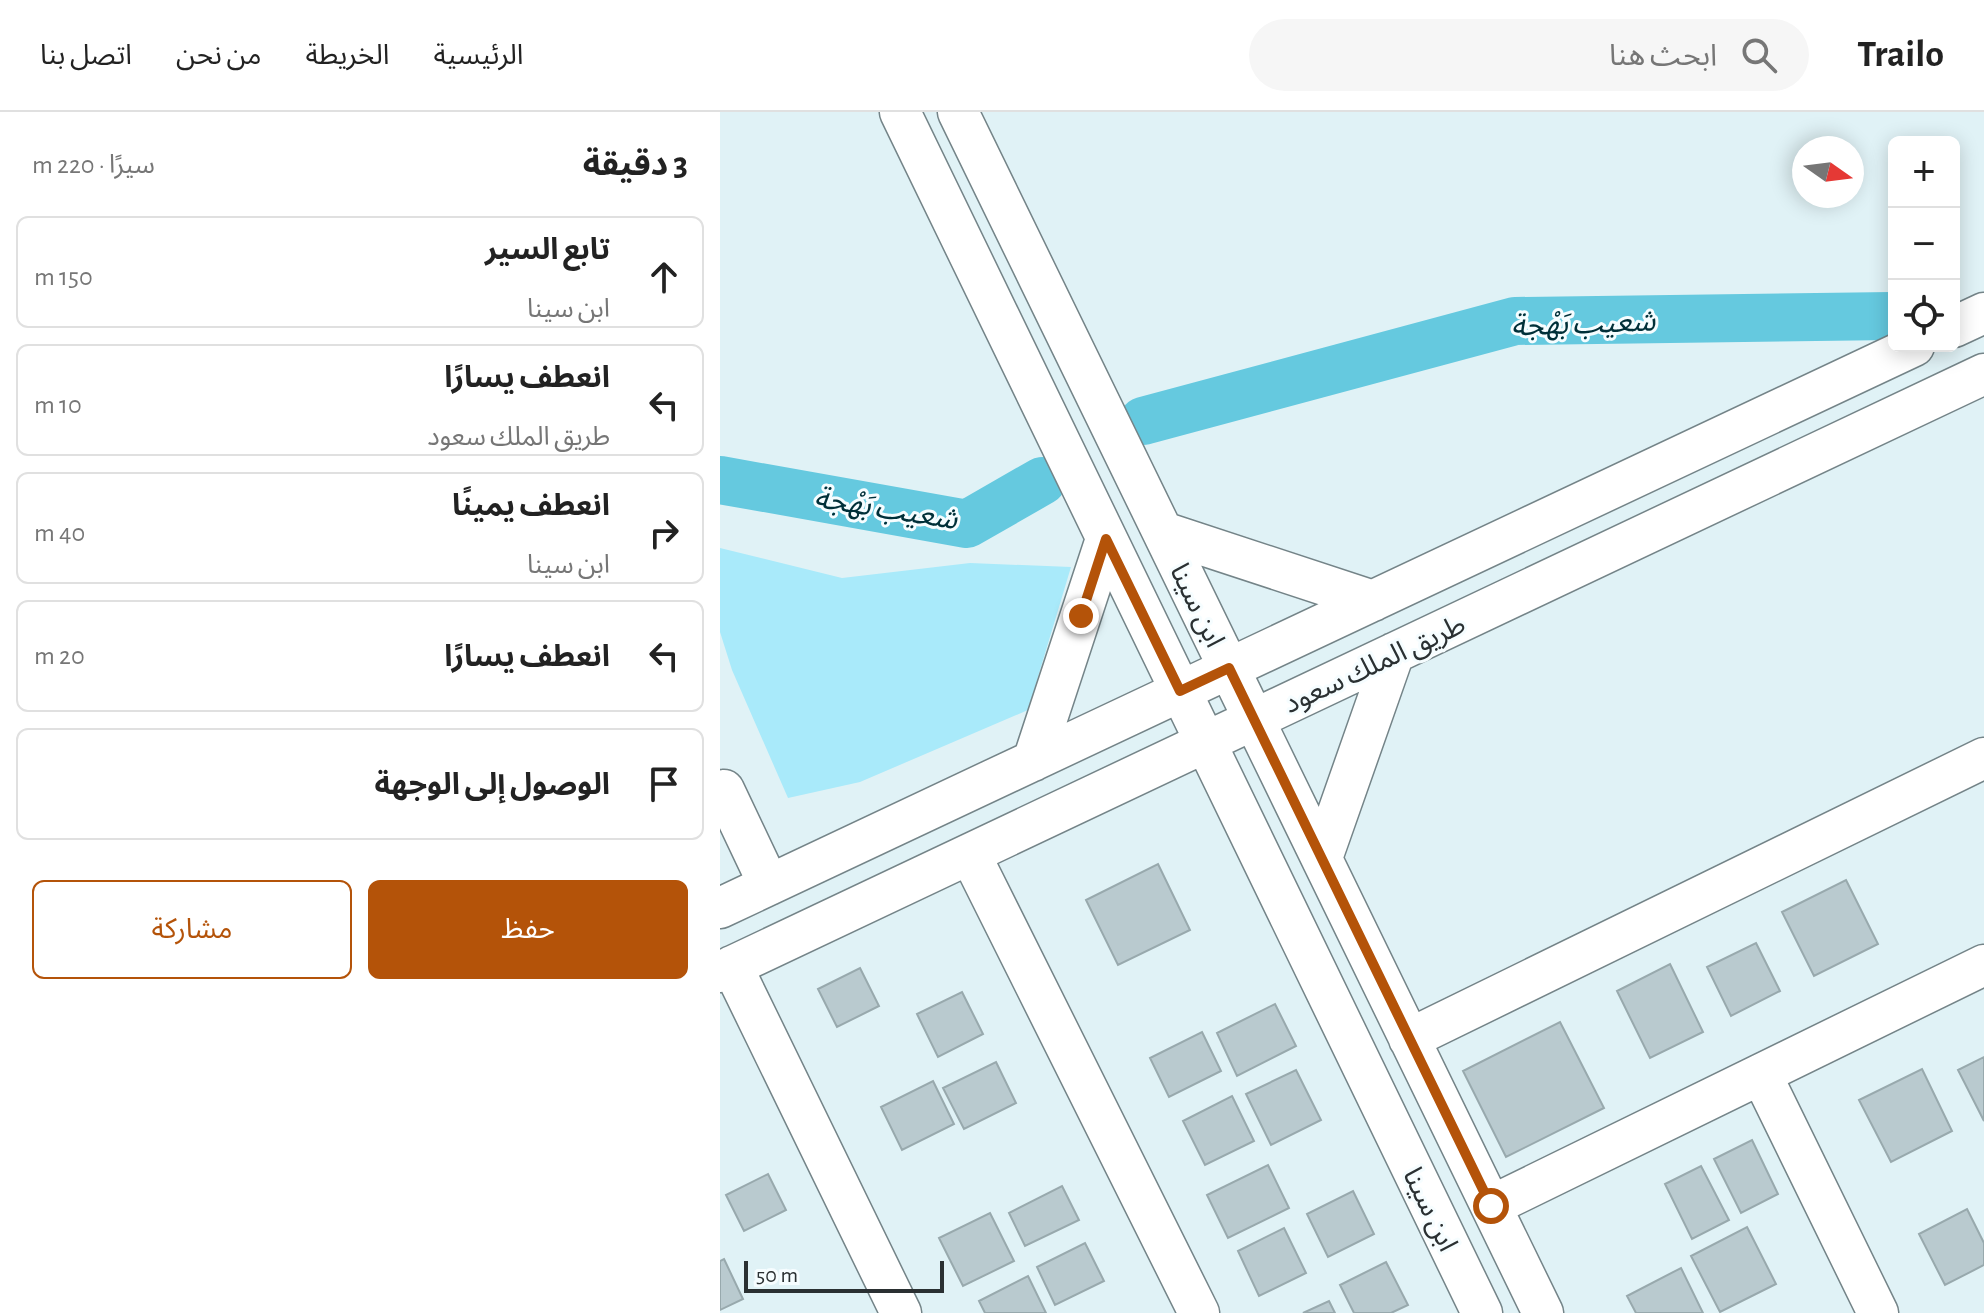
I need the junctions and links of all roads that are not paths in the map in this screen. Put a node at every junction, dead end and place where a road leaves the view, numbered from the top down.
1 (900, 112) edge
2 (958, 112) edge
3 (1984, 313) edge
4 (1960, 324) edge
5 (1901, 352) edge
6 (1984, 374) edge
7 (1163, 532) junction
8 (1106, 539) junction
9 (1373, 601) junction
10 (1394, 653) junction
11 (1229, 668) junction
12 (1180, 691) junction
13 (1254, 719) junction
14 (1205, 743) junction
15 (1984, 758) edge
16 (1033, 761) junction
17 (720, 792) edge
18 (970, 854) junction
19 (1322, 858) junction
20 (769, 885) junction
21 (720, 908) edge
22 (1984, 965) edge
23 (726, 969) edge
24 (1409, 1039) junction
25 (1761, 1074) junction
26 (1491, 1206) junction
27 (901, 1313) edge
28 (1199, 1313) edge
29 (1482, 1313) edge
30 (1543, 1313) edge
31 (1878, 1313) edge

1 - 8 street, ابن سينا
2 - 7 street, ابن سينا
3 - 4 street
5 - 9 street, طريق الملك سعود
6 - 10 street, طريق الملك سعود
7 - 9 street
7 - 11 street, ابن سينا
8 - 12 street, ابن سينا
8 - 16 street
9 - 11 street, طريق الملك سعود
10 - 13 street, طريق الملك سعود
10 - 19 street
11 - 12 street, طريق الملك سعود
11 - 13 street, ابن سينا
12 - 14 street, ابن سينا
12 - 16 street, طريق الملك سعود
13 - 14 street, طريق الملك سعود
13 - 19 street, ابن سينا
14 - 18 street, طريق الملك سعود
14 - 29 street, ابن سينا
15 - 24 street
16 - 20 street, طريق الملك سعود
17 - 20 street
18 - 23 street, طريق الملك سعود
18 - 28 street
19 - 24 street, ابن سينا
20 - 21 street, طريق الملك سعود
22 - 25 street
23 - 27 street
24 - 26 street, ابن سينا
25 - 26 street
25 - 31 street
26 - 30 street, ابن سينا

